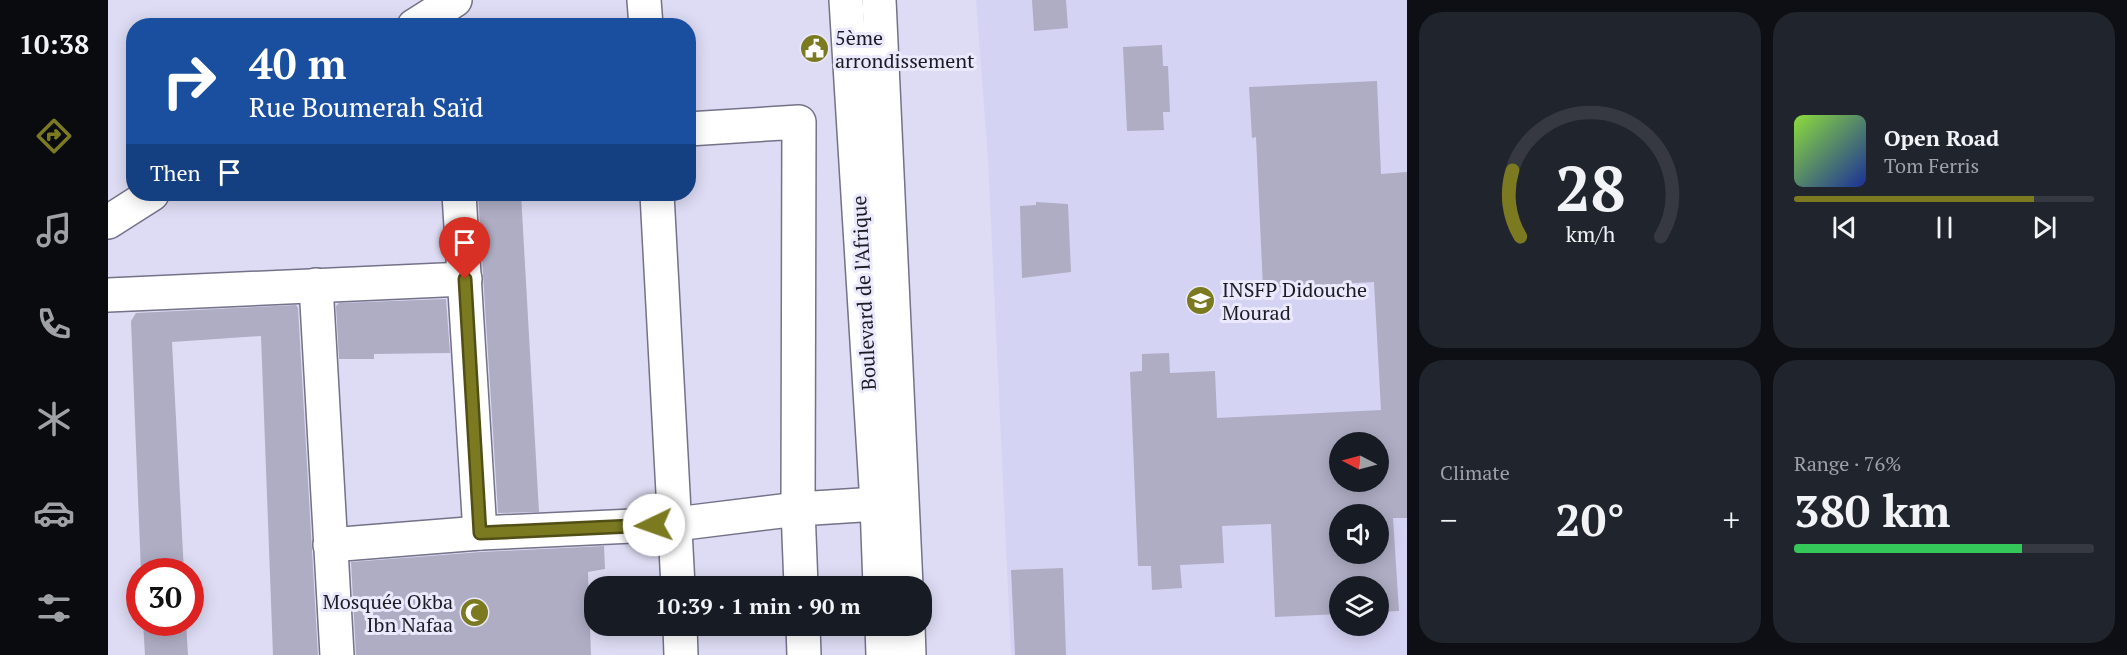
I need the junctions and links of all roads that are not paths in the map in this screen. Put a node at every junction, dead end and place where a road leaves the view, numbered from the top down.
1 (644, 0) edge
2 (846, 0) edge
3 (879, 0) edge
4 (448, 8) edge
5 (429, 18) edge
6 (645, 18) edge
7 (696, 128) edge
8 (141, 201) edge
9 (459, 201) edge
10 (657, 201) edge
11 (108, 222) edge
12 (465, 279) junction
13 (316, 285) junction
14 (108, 295) edge
15 (877, 504) junction
16 (798, 509) junction
17 (676, 524) junction
18 (480, 533) junction
19 (330, 545) junction
20 (678, 576) edge
21 (801, 576) edge
22 (880, 576) edge
23 (906, 576) edge
24 (680, 636) edge
25 (803, 636) edge
26 (882, 636) edge
27 (908, 636) edge
28 (337, 655) edge
29 (681, 655) edge
30 (804, 655) edge
31 (883, 655) edge
32 (909, 655) edge

1 - 6 street
2 - 15 street, Boulevard de l'Afrique
3 - 23 street, Boulevard de l'Afrique
4 - 5 street
7 - 16 street
8 - 11 street
9 - 12 street
10 - 17 street
12 - 13 street
12 - 18 street
13 - 14 street
13 - 19 street
15 - 16 street
15 - 22 street, Boulevard de l'Afrique
16 - 17 street
16 - 21 street
17 - 18 street
17 - 20 street
18 - 19 street
19 - 28 street
24 - 29 street
25 - 30 street
26 - 31 street
27 - 32 street

